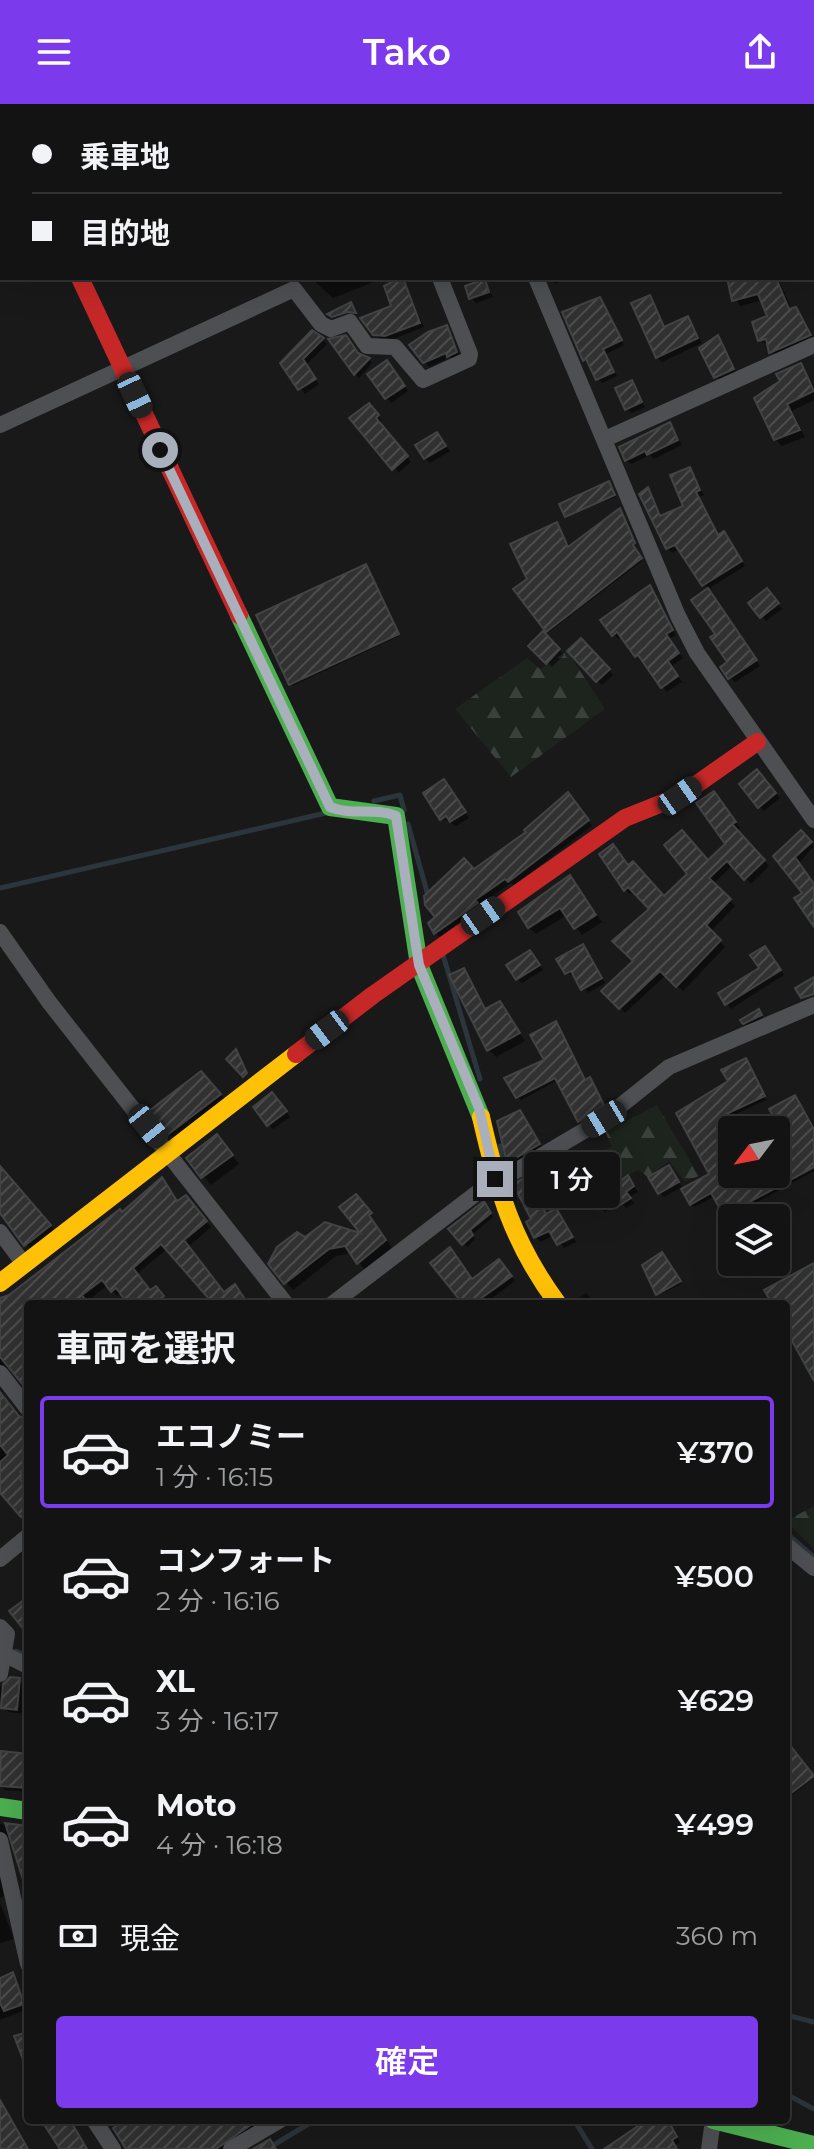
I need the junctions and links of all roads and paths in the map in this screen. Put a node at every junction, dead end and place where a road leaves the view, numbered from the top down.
1 (81, 280) edge
2 (441, 280) edge
3 (537, 280) edge
4 (292, 284) edge
5 (814, 345) edge
6 (122, 368) junction
7 (0, 425) edge
8 (605, 439) junction
9 (757, 742) junction
10 (814, 820) edge
11 (0, 932) edge
12 (419, 965) junction
13 (814, 1005) edge
14 (168, 1151) junction
15 (495, 1179) junction
16 (0, 1232) edge
17 (24, 1264) junction
18 (0, 1283) edge
19 (283, 1300) edge
20 (337, 1300) edge
21 (555, 1300) edge
22 (0, 1373) edge
23 (24, 1404) edge
24 (24, 1539) edge
25 (790, 1548) edge
26 (0, 1559) edge
27 (814, 1568) edge
28 (0, 1627) edge
29 (2, 1653) edge
30 (24, 1664) edge
31 (0, 1674) edge
32 (0, 1807) edge
33 (24, 1810) edge
34 (0, 1840) edge
35 (24, 1946) edge
36 (97, 2124) edge
37 (273, 2124) edge
38 (712, 2124) edge
39 (729, 2124) edge
40 (814, 2146) edge
41 (113, 2149) edge
42 (231, 2149) edge
43 (709, 2149) edge

1 - 6 street
2 - 4 street
3 - 8 street
4 - 6 street
5 - 8 street
6 - 7 street
6 - 12 street
8 - 9 street
9 - 10 street
9 - 12 street
11 - 14 street
12 - 14 street
12 - 15 street
13 - 15 street
14 - 17 street
14 - 19 street
15 - 20 street
15 - 21 street
16 - 17 street
17 - 18 street
22 - 23 street
24 - 26 street
25 - 27 street
28 - 29 street
29 - 30 street
29 - 31 street
32 - 33 street
34 - 35 street
36 - 41 street
37 - 42 street
38 - 43 street
39 - 40 street

